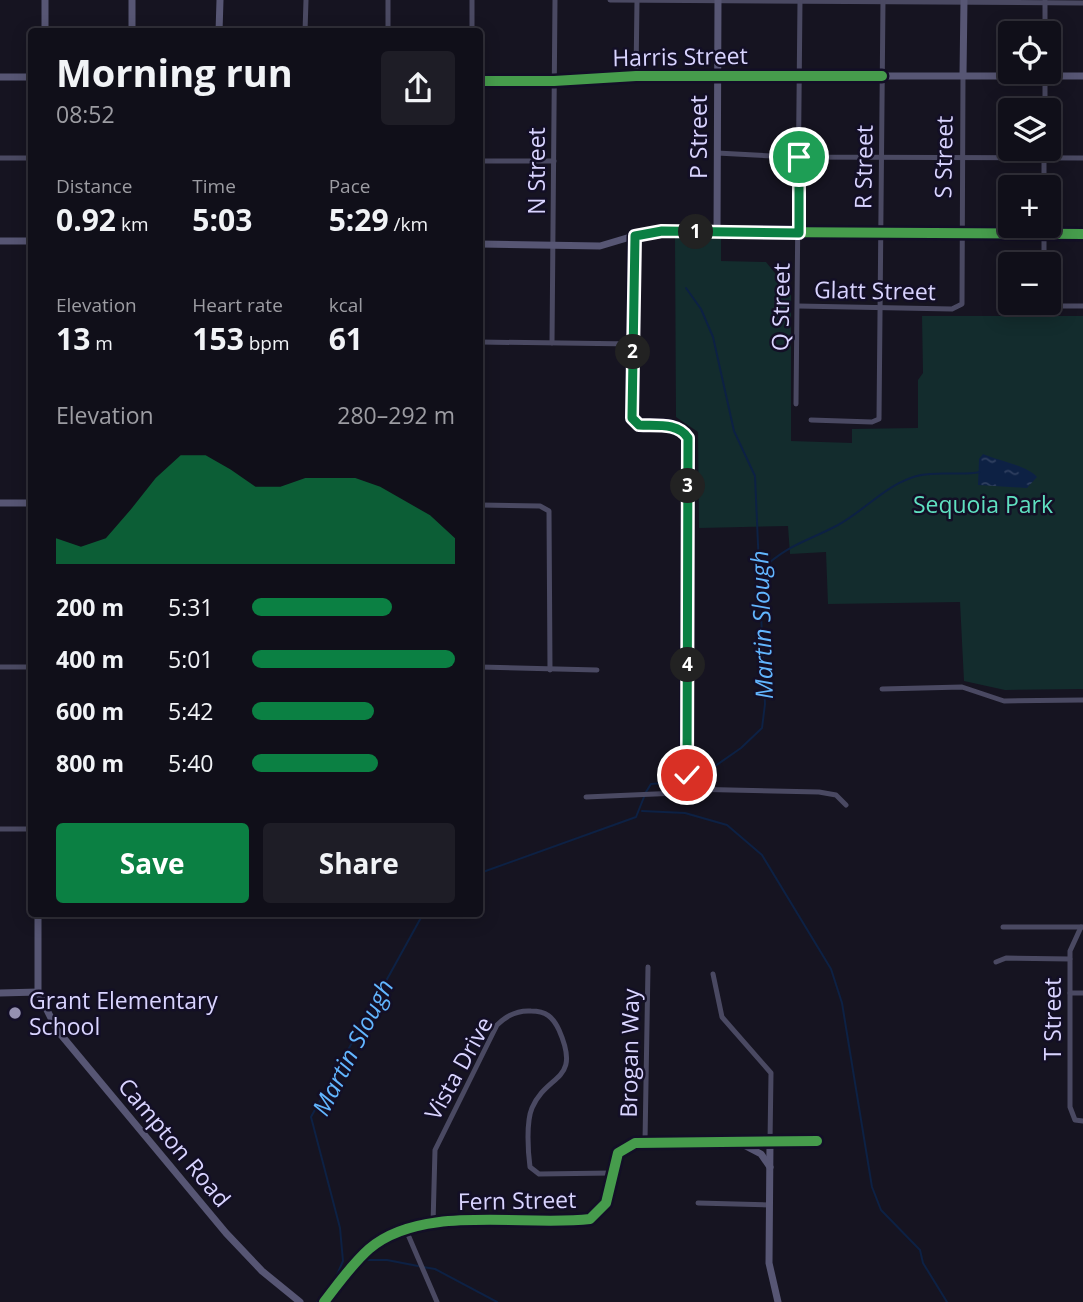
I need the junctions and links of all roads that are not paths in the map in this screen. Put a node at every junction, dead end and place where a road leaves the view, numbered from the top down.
1 (45, 0) edge
2 (132, 0) edge
3 (220, 0) edge
4 (306, 0) edge
5 (388, 0) edge
6 (472, 0) edge
7 (555, 0) edge
8 (610, 0) edge
9 (637, 0) edge
10 (718, 0) edge
11 (800, 1) edge
12 (883, 1) edge
13 (964, 1) edge
14 (1045, 2) edge
15 (1083, 3) edge
16 (1045, 21) edge
17 (45, 28) edge
18 (132, 28) edge
19 (219, 28) edge
20 (305, 28) edge
21 (388, 28) edge
22 (472, 28) edge
23 (963, 75) junction
24 (998, 75) edge
25 (1061, 75) edge
26 (636, 76) junction
27 (718, 76) junction
28 (799, 76) junction
29 (882, 76) junction
30 (1083, 76) edge
31 (0, 77) edge
32 (28, 77) edge
33 (483, 81) edge
34 (554, 81) junction
35 (718, 153) junction
36 (799, 157) junction
37 (882, 157) junction
38 (0, 158) edge
39 (962, 158) junction
40 (998, 158) edge
41 (1061, 158) edge
42 (1083, 158) edge
43 (28, 159) edge
44 (483, 161) edge
45 (554, 161) junction
46 (717, 232) junction
47 (998, 232) edge
48 (1061, 232) edge
49 (799, 233) junction
50 (880, 233) junction
51 (962, 234) junction
52 (1083, 234) edge
53 (635, 236) junction
54 (0, 241) edge
55 (28, 241) edge
56 (483, 244) edge
57 (553, 245) junction
58 (1061, 305) edge
59 (798, 306) junction
60 (1083, 306) edge
61 (952, 309) joint
62 (880, 310) junction
63 (483, 342) edge
64 (552, 343) junction
65 (634, 344) junction
66 (796, 404) dead end
67 (811, 420) dead end
68 (0, 503) edge
69 (28, 503) edge
70 (483, 505) edge
71 (0, 667) edge
72 (28, 667) edge
73 (483, 667) edge
74 (550, 670) junction
75 (597, 670) dead end
76 (882, 689) dead end
77 (1083, 700) edge
78 (686, 789) junction
79 (586, 797) dead end
80 (846, 805) dead end
81 (0, 829) edge
82 (28, 829) edge
83 (38, 917) edge
84 (1003, 926) dead end
85 (1082, 926) edge
86 (1070, 959) junction
87 (996, 962) dead end
88 (648, 967) dead end
89 (713, 974) dead end
90 (38, 992) junction
91 (0, 993) edge
92 (1070, 993) junction
93 (1083, 993) edge
94 (1083, 1121) edge
95 (645, 1141) junction
96 (738, 1142) junction
97 (770, 1142) junction
98 (817, 1142) dead end
99 (770, 1167) junction
100 (612, 1173) junction
101 (698, 1203) dead end
102 (769, 1205) junction
103 (433, 1224) junction
104 (407, 1230) junction
105 (300, 1302) edge
106 (324, 1302) edge
107 (437, 1302) edge
108 (778, 1302) edge

1 - 17 street
2 - 18 street
3 - 19 street
4 - 20 street
5 - 21 street
6 - 22 street
7 - 34 street, N Street
8 - 9 street
9 - 10 street
9 - 26 street
10 - 11 street
10 - 27 street, P Street
11 - 12 street
11 - 28 street, Q Street
12 - 13 street
12 - 29 street, R Street
13 - 14 street
13 - 23 street, S Street
14 - 15 street
14 - 16 street
23 - 24 street, Harris Street
23 - 29 street, Harris Street
23 - 39 street, S Street
25 - 30 street, Harris Street
26 - 27 street, Harris Street
26 - 34 street, Harris Street
27 - 28 street, Harris Street
27 - 35 street, P Street
28 - 29 street, Harris Street
28 - 36 street, Q Street
29 - 37 street, R Street
31 - 32 street
33 - 34 street, Harris Street
34 - 45 street, N Street
35 - 36 street
35 - 46 street, P Street
36 - 37 street
36 - 49 street, Q Street
37 - 39 street
37 - 50 street, R Street
38 - 43 street
39 - 40 street
39 - 51 street, S Street
41 - 42 street
44 - 45 street
45 - 57 street, N Street
46 - 49 street
46 - 53 street
47 - 51 street
48 - 52 street
49 - 50 street
49 - 59 street, Q Street
50 - 51 street
50 - 62 street, R Street
51 - 61 street, S Street
53 - 57 street
53 - 65 street
54 - 55 street
56 - 57 street
57 - 64 street, N Street
58 - 60 street
59 - 62 street, Glatt Street
59 - 66 street, Q Street
61 - 62 street, Glatt Street
62 - 67 street, R Street
63 - 64 street
64 - 65 street
65 - 78 street
68 - 69 street
70 - 74 street
71 - 72 street
73 - 74 street
74 - 75 street
76 - 77 street
78 - 79 street
78 - 80 street
81 - 82 street
83 - 90 street
84 - 85 street
85 - 86 street, T Street
86 - 87 street
86 - 92 street, T Street
88 - 95 street, Brogan Way
89 - 97 street
90 - 91 street
90 - 105 street, Campton Road
92 - 93 street
92 - 94 street, T Street
95 - 96 street
95 - 100 street, Fern Street
96 - 97 street
96 - 99 street
97 - 98 street
97 - 99 street
99 - 102 street
100 - 103 street, Fern Street
100 - 103 street, Vista Drive
101 - 102 street
102 - 108 street
103 - 104 street, Fern Street
104 - 106 street, Fern Street
104 - 107 street

